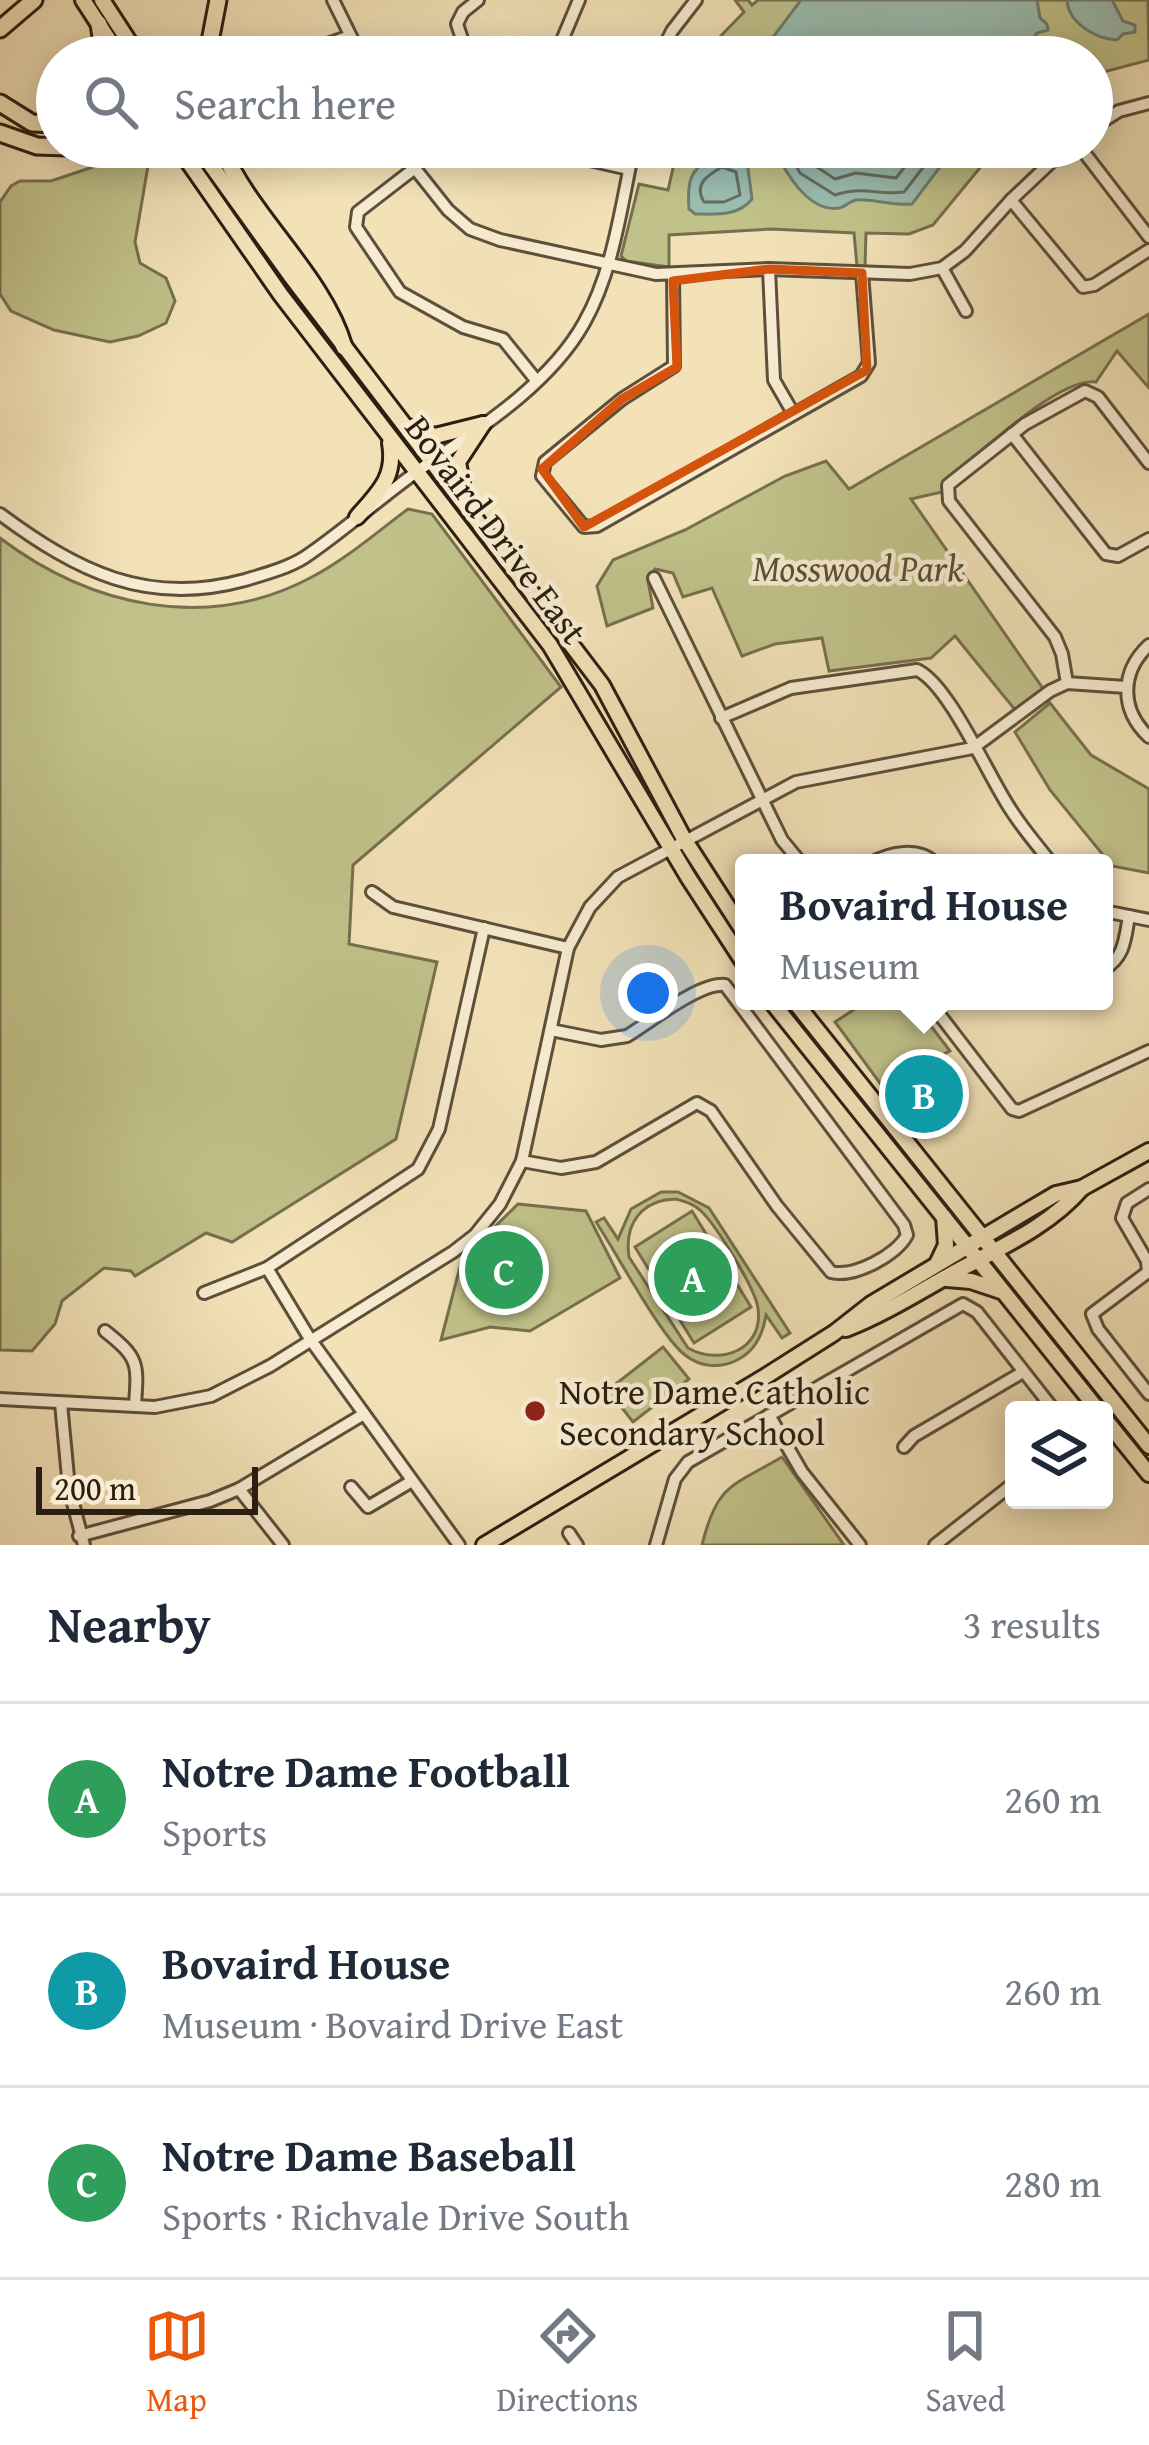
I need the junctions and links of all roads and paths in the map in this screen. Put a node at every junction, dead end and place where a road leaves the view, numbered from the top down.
1 (34, 0) edge
2 (102, 0) edge
3 (218, 0) edge
4 (333, 0) edge
5 (478, 0) edge
6 (579, 0) edge
7 (696, 0) edge
8 (83, 1) edge
9 (99, 24) junction
10 (0, 29) edge
11 (101, 36) edge
12 (107, 36) edge
13 (125, 36) edge
14 (211, 36) edge
15 (350, 36) edge
16 (462, 36) edge
17 (564, 36) edge
18 (670, 36) edge
19 (1149, 103) edge
20 (0, 104) edge
21 (1113, 115) edge
22 (36, 121) edge
23 (0, 133) edge
24 (36, 146) edge
25 (192, 168) edge
26 (213, 168) edge
27 (234, 168) edge
28 (415, 168) joint
29 (621, 168) edge
30 (1045, 168) edge
31 (1096, 168) edge
32 (629, 170) joint
33 (1011, 200) junction
34 (1149, 237) edge
35 (1149, 250) edge
36 (608, 264) junction
37 (942, 268) junction
38 (769, 269) junction
39 (862, 273) junction
40 (673, 274) junction
41 (966, 311) dead end
42 (344, 347) junction
43 (536, 380) junction
44 (793, 413) junction
45 (402, 424) junction
46 (483, 424) junction
47 (1012, 434) junction
48 (389, 438) junction
49 (431, 462) junction
50 (1149, 463) edge
51 (416, 473) junction
52 (468, 511) junction
53 (0, 514) edge
54 (357, 517) junction
55 (1149, 539) edge
56 (654, 578) dead end
57 (1149, 645) edge
58 (1067, 683) junction
59 (1126, 686) junction
60 (721, 718) junction
61 (1149, 737) edge
62 (974, 748) junction
63 (762, 799) junction
64 (677, 843) junction
65 (794, 854) edge
66 (1044, 854) edge
67 (372, 892) dead end
68 (1113, 913) edge
69 (1129, 916) junction
70 (735, 920) edge
71 (1149, 920) edge
72 (484, 928) junction
73 (735, 947) edge
74 (568, 948) junction
75 (1113, 962) edge
76 (735, 998) edge
77 (744, 1010) edge
78 (778, 1010) edge
79 (801, 1010) edge
80 (936, 1010) edge
81 (550, 1030) junction
82 (1149, 1051) edge
83 (1149, 1151) edge
84 (522, 1161) junction
85 (1082, 1188) junction
86 (1149, 1189) edge
87 (961, 1206) junction
88 (1027, 1210) junction
89 (944, 1216) junction
90 (1029, 1232) junction
91 (984, 1236) junction
92 (968, 1246) junction
93 (995, 1250) junction
94 (978, 1259) junction
95 (266, 1268) junction
96 (940, 1272) junction
97 (1026, 1288) junction
98 (1003, 1292) junction
99 (204, 1293) dead end
100 (105, 1331) dead end
101 (310, 1340) junction
102 (1023, 1372) junction
103 (1149, 1394) edge
104 (0, 1399) edge
105 (1047, 1401) edge
106 (1091, 1401) edge
107 (62, 1403) junction
108 (135, 1405) junction
109 (364, 1414) junction
110 (769, 1415) junction
111 (1113, 1429) edge
112 (1149, 1446) edge
113 (904, 1447) dead end
114 (1149, 1474) edge
115 (412, 1481) junction
116 (351, 1487) dead end
117 (238, 1489) junction
118 (1005, 1490) edge
119 (569, 1533) dead end
120 (82, 1540) edge
121 (283, 1545) edge
122 (459, 1545) edge
123 (484, 1545) edge
124 (577, 1545) edge
125 (656, 1545) edge
126 (860, 1545) edge
127 (935, 1545) edge

1 - 10 highway
2 - 13 main road
3 - 14 highway
4 - 15 street
5 - 16 street
6 - 17 street
7 - 18 street
8 - 9 main road
9 - 11 highway
9 - 12 main road
19 - 21 street
20 - 22 highway
23 - 24 highway
25 - 48 main road, Bovaird Drive East
26 - 42 main road, Bovaird Drive East
27 - 42 highway
28 - 36 street
28 - 43 street
29 - 32 street
30 - 33 street
31 - 34 street
32 - 36 street
33 - 35 street
33 - 37 street
36 - 40 street
36 - 43 street
37 - 39 street
37 - 41 street
38 - 39 street
38 - 40 street
38 - 44 street
39 - 44 street
40 - 44 street
42 - 45 main road, Bovaird Drive East
43 - 46 street
45 - 46 main road
45 - 49 main road, Bovaird Drive East
46 - 49 street
46 - 52 main road
47 - 50 street
47 - 55 street
47 - 58 street
48 - 51 main road, Bovaird Drive East
48 - 54 main road
49 - 51 street
49 - 52 main road, Bovaird Drive East
51 - 54 street
51 - 64 main road, Bovaird Drive East
52 - 64 main road, Bovaird Drive East
53 - 54 street
56 - 60 street
57 - 59 street
58 - 59 street
58 - 62 street
59 - 61 street
60 - 62 street
60 - 63 street
62 - 63 street
62 - 66 street
63 - 64 street
63 - 65 street
64 - 70 main road, Bovaird Drive East
64 - 73 main road, Bovaird Drive East
64 - 74 street
67 - 72 street
68 - 69 street
69 - 71 street
69 - 75 street
72 - 74 street
72 - 95 street
74 - 81 street
76 - 81 street
77 - 84 street
78 - 89 main road
79 - 87 main road
80 - 82 street
81 - 84 street
83 - 85 main road
84 - 101 street
85 - 88 main road
85 - 90 main road
86 - 103 street
87 - 88 main road
87 - 91 main road
88 - 91 main road
89 - 92 main road
89 - 96 main road
90 - 93 main road
90 - 97 main road
91 - 92 main road
91 - 93 main road
92 - 94 main road
92 - 96 main road
93 - 94 main road
93 - 97 main road
94 - 96 main road
94 - 98 main road
95 - 99 street
95 - 101 street
96 - 98 main road
96 - 123 main road
97 - 112 main road
98 - 106 main road
100 - 108 street
101 - 108 street
101 - 109 street
102 - 105 street
102 - 110 street
102 - 113 street
104 - 107 street
107 - 108 street
107 - 120 street
109 - 115 street
109 - 117 street
110 - 125 street
110 - 126 street
111 - 114 main road
115 - 116 street
115 - 122 street
117 - 120 street
117 - 121 street
118 - 127 street
119 - 124 street

